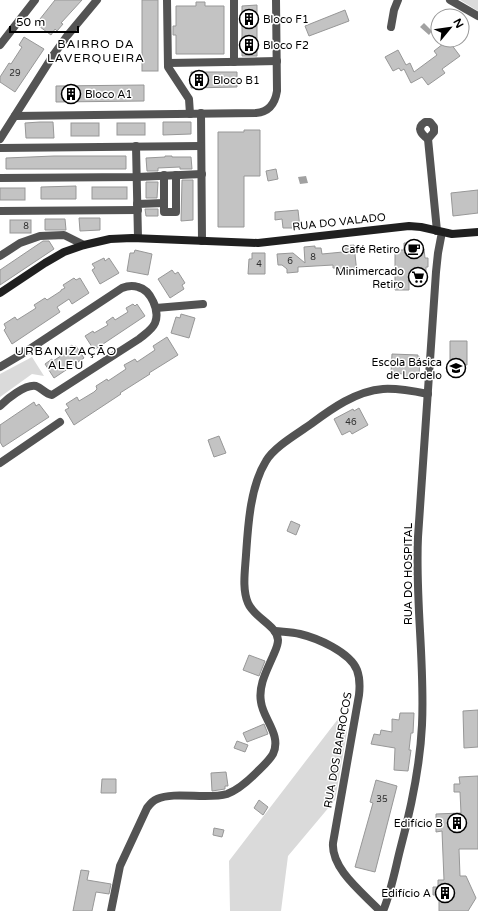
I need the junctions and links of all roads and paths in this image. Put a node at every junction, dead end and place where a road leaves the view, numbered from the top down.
1 (35, 0) edge
2 (97, 0) edge
3 (168, 0) edge
4 (234, 0) edge
5 (276, 0) edge
6 (398, 0) edge
7 (450, 0) edge
8 (478, 16) edge
9 (391, 26) dead end
10 (0, 46) edge
11 (277, 61) junction
12 (234, 62) junction
13 (168, 63) junction
14 (190, 114) junction
15 (201, 114) junction
16 (14, 116) junction
17 (0, 139) edge
18 (428, 139) dead end
19 (136, 146) junction
20 (202, 146) junction
21 (0, 148) edge
22 (202, 174) junction
23 (164, 175) junction
24 (176, 175) junction
25 (137, 176) junction
26 (0, 178) edge
27 (164, 203) junction
28 (137, 207) junction
29 (0, 211) edge
30 (439, 231) junction
31 (478, 232) edge
32 (138, 238) junction
33 (202, 241) junction
34 (84, 245) junction
35 (0, 256) edge
36 (0, 293) edge
37 (203, 304) dead end
38 (156, 308) junction
39 (0, 367) edge
40 (428, 394) junction
41 (0, 406) edge
42 (60, 422) dead end
43 (0, 463) edge
44 (275, 631) junction
45 (111, 911) edge
46 (381, 911) edge

1 - 10 street
2 - 16 street
3 - 13 street
4 - 12 street
5 - 11 street
6 - 9 street
7 - 8 street
11 - 12 street
11 - 15 street
12 - 13 street
13 - 14 street
14 - 15 street
14 - 16 street
15 - 20 street
16 - 17 street
18 - 30 street, RUA DO HOSPITAL
19 - 20 street
19 - 21 street
19 - 25 street
20 - 22 street
22 - 24 street
22 - 33 street
23 - 24 street
23 - 25 street
23 - 27 street
24 - 27 street
25 - 26 street
25 - 28 street
27 - 28 street
28 - 29 street
28 - 32 street
30 - 31 street, RUA DO VALADO
30 - 33 street, RUA DO VALADO
30 - 40 street, RUA DO HOSPITAL
32 - 33 street, RUA DO VALADO
32 - 34 street, RUA DO VALADO
34 - 35 street
34 - 36 street, RUA DO VALADO
37 - 38 street
38 - 39 street
38 - 41 street
40 - 44 street
40 - 46 street, RUA DO HOSPITAL
42 - 43 street
44 - 45 street
44 - 46 street, RUA DOS BARROCOS

